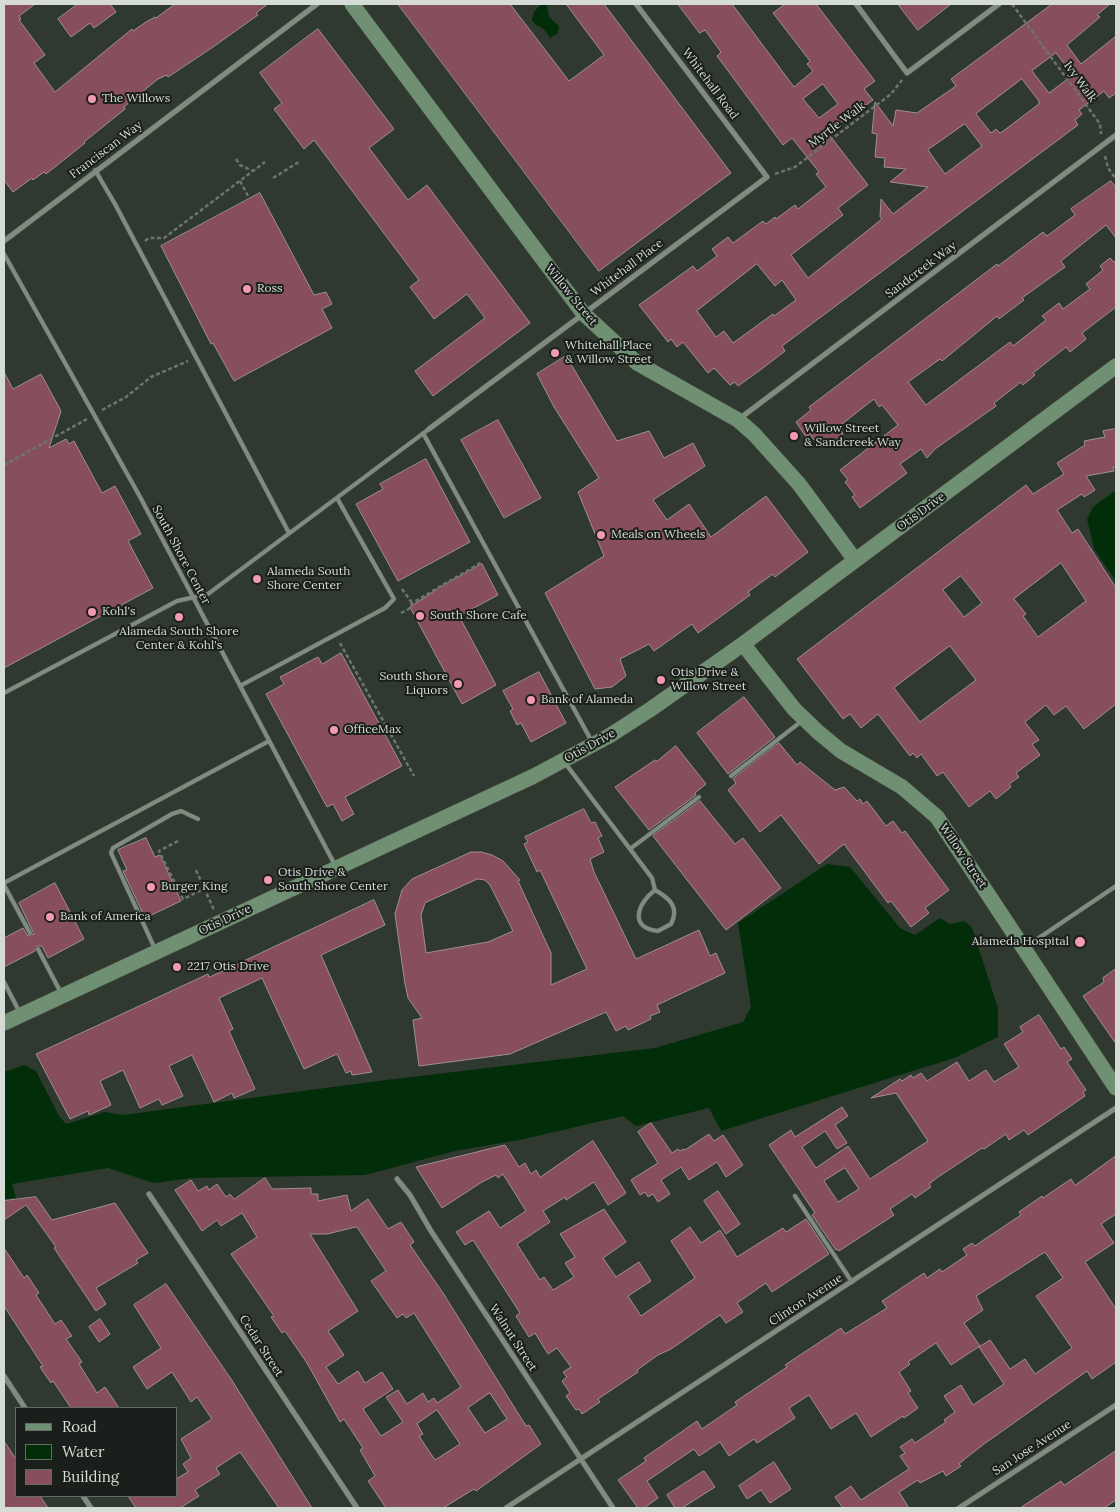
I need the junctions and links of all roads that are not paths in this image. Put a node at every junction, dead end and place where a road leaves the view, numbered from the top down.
1 (316, 4) edge
2 (352, 4) edge
3 (636, 4) edge
4 (856, 4) edge
5 (999, 4) edge
6 (1116, 135) edge
7 (94, 170) junction
8 (767, 177) joint
9 (4, 241) edge
10 (4, 254) edge
11 (583, 313) junction
12 (1116, 366) edge
13 (738, 420) junction
14 (428, 429) joint
15 (423, 433) junction
16 (336, 498) junction
17 (289, 533) junction
18 (855, 560) junction
19 (193, 597) junction
20 (743, 644) junction
21 (240, 686) junction
22 (4, 693) edge
23 (804, 719) junction
24 (269, 740) junction
25 (594, 744) junction
26 (563, 761) junction
27 (732, 776) dead end
28 (699, 797) dead end
29 (198, 819) dead end
30 (630, 849) junction
31 (336, 868) junction
32 (4, 884) edge
33 (1116, 886) edge
34 (655, 890) junction
35 (30, 933) dead end
36 (38, 948) dead end
37 (1024, 948) junction
38 (157, 952) junction
39 (4, 982) edge
40 (62, 996) junction
41 (21, 1015) junction
42 (4, 1023) edge
43 (1116, 1088) edge
44 (1116, 1108) edge
45 (397, 1179) dead end
46 (149, 1194) dead end
47 (795, 1196) dead end
48 (852, 1282) junction
49 (4, 1376) edge
50 (1116, 1405) edge
51 (24, 1407) edge
52 (581, 1460) junction
53 (84, 1497) edge
54 (91, 1508) edge
55 (357, 1508) edge
56 (506, 1508) edge
57 (613, 1508) edge
58 (959, 1508) edge

1 - 7 street, Franciscan Way
2 - 11 street, Willow Street
3 - 8 street, Whitehall Road
4 - 5 street
6 - 13 street, Sandcreek Way
7 - 9 street, Franciscan Way
7 - 17 lane
8 - 11 street, Whitehall Place
10 - 19 lane, South Shore Center
11 - 13 street, Willow Street
11 - 14 street, Whitehall Place
12 - 18 street, Otis Drive
13 - 18 street, Willow Street
14 - 15 lane
15 - 16 lane
15 - 25 lane
16 - 17 lane
16 - 21 lane
17 - 19 lane
18 - 20 street, Otis Drive
19 - 21 lane, South Shore Center
19 - 22 lane
20 - 23 street, Willow Street
20 - 25 street, Otis Drive
21 - 24 lane, South Shore Center
23 - 27 lane
23 - 37 street, Willow Street
24 - 31 lane, South Shore Center
24 - 32 lane
25 - 26 street, Otis Drive
26 - 30 lane
26 - 31 street, Otis Drive
28 - 30 lane
29 - 38 lane
30 - 34 lane
31 - 38 street, Otis Drive
32 - 35 lane
33 - 37 lane
34 - 34 lane
36 - 40 lane
37 - 43 street, Willow Street
38 - 40 street, Otis Drive
39 - 41 lane
40 - 41 street, Otis Drive
41 - 42 street, Otis Drive
44 - 48 street, Clinton Avenue
45 - 52 street, Walnut Street
46 - 55 street, Cedar Street
47 - 48 lane
48 - 52 street, Clinton Avenue
49 - 51 street
50 - 58 street, San Jose Avenue
52 - 56 street, Clinton Avenue
52 - 57 street, Walnut Street
53 - 54 street

